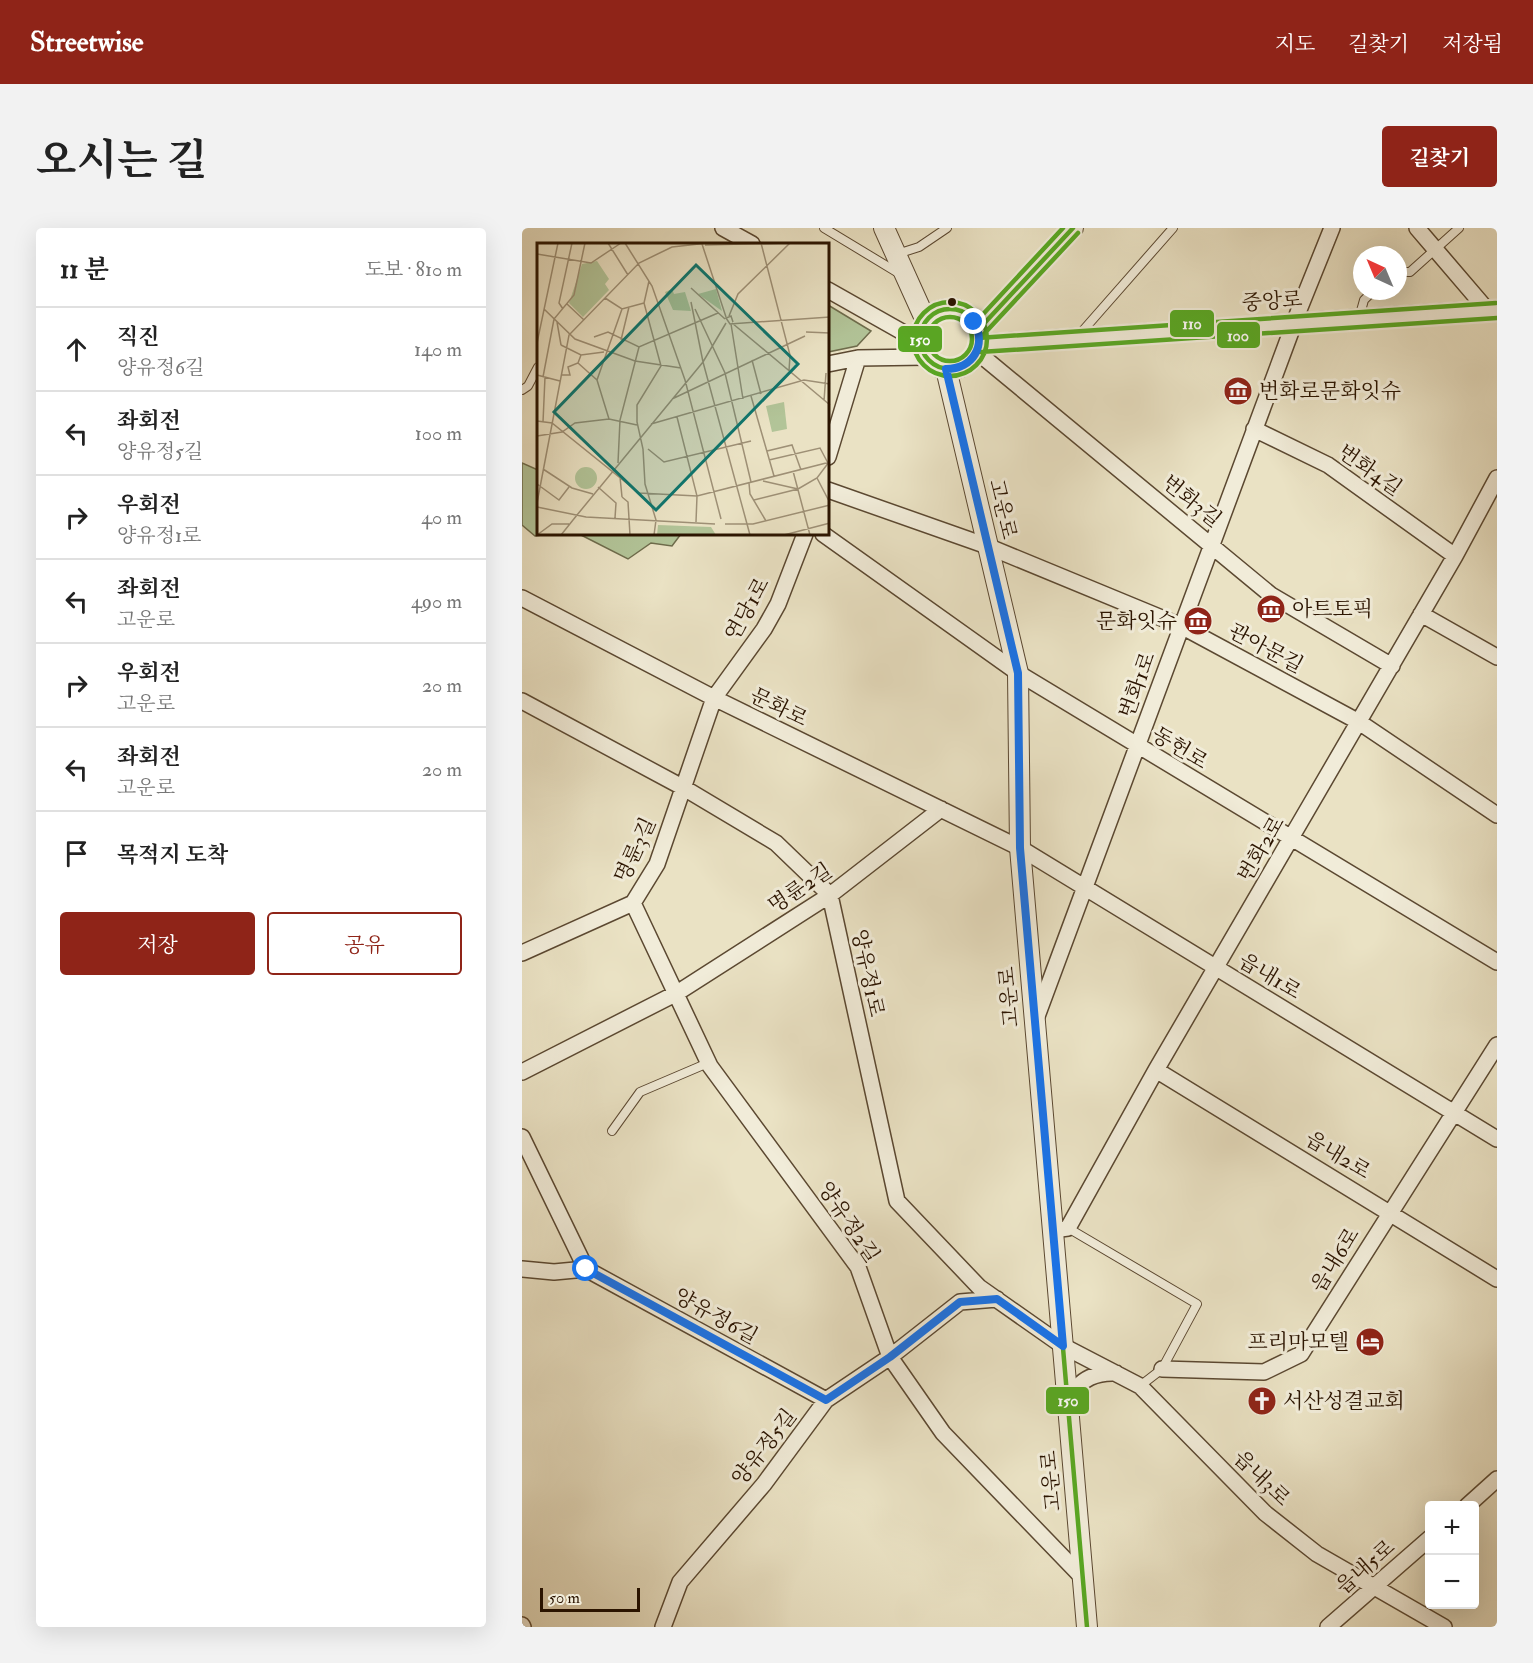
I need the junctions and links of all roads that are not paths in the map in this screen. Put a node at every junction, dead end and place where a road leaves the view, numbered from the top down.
1 (723, 228) edge
2 (824, 228) edge
3 (884, 228) edge
4 (947, 228) edge
5 (1073, 228) edge
6 (1173, 228) edge
7 (1332, 228) edge
8 (1417, 228) edge
9 (1459, 228) edge
10 (750, 243) edge
11 (1436, 249) junction
12 (895, 255) junction
13 (1407, 272) edge
14 (906, 277) junction
15 (830, 291) edge
16 (1364, 300) edge
17 (1493, 311) edge
18 (1358, 319) junction
19 (926, 321) junction
20 (1294, 324) junction
21 (1076, 338) junction
22 (978, 342) junction
23 (923, 350) junction
24 (858, 358) junction
25 (830, 364) edge
26 (537, 369) edge
27 (946, 369) junction
28 (522, 390) edge
29 (1254, 429) junction
30 (830, 450) edge
31 (1497, 477) edge
32 (830, 491) edge
33 (804, 536) edge
34 (825, 536) edge
35 (1212, 545) junction
36 (987, 546) junction
37 (1455, 556) junction
38 (522, 598) edge
39 (1421, 614) junction
40 (1181, 626) junction
41 (1497, 657) edge
42 (1392, 666) junction
43 (1018, 673) junction
44 (714, 698) junction
45 (522, 701) edge
46 (1359, 722) junction
47 (1137, 746) junction
48 (684, 788) junction
49 (941, 810) junction
50 (1497, 815) edge
51 (1291, 838) junction
52 (1020, 848) junction
53 (1085, 888) junction
54 (830, 895) junction
55 (633, 903) junction
56 (522, 953) edge
57 (1497, 962) edge
58 (1216, 968) junction
59 (677, 993) junction
60 (1035, 1022) junction
61 (1497, 1045) edge
62 (708, 1063) junction
63 (1156, 1070) junction
64 (522, 1072) edge
65 (1454, 1113) junction
66 (612, 1131) dead end
67 (522, 1137) edge
68 (1497, 1139) edge
69 (1391, 1212) junction
70 (1060, 1229) junction
71 (522, 1269) edge
72 (586, 1269) junction
73 (1497, 1279) edge
74 (997, 1299) junction
75 (1063, 1346) junction
76 (890, 1357) junction
77 (1162, 1369) junction
78 (1121, 1374) junction
79 (1140, 1386) junction
80 (1068, 1398) junction
81 (826, 1400) junction
82 (1497, 1479) edge
83 (1473, 1501) edge
84 (1425, 1542) edge
85 (1083, 1578) junction
86 (1373, 1588) junction
87 (663, 1627) edge
88 (1087, 1627) edge
89 (1328, 1627) edge
90 (1444, 1627) edge

1 - 10 street
2 - 14 lane
3 - 12 street
4 - 12 lane
5 - 22 street
6 - 21 lane
7 - 20 street, 번화1로
8 - 11 street
9 - 11 lane
11 - 13 lane
11 - 17 street
12 - 14 street
14 - 19 street
15 - 23 street
16 - 18 lane
17 - 18 street, 중앙로
18 - 20 street, 중앙로
19 - 22 street
19 - 23 street
20 - 21 street, 중앙로
20 - 29 street, 번화1로
21 - 22 street, 중앙로
22 - 27 street
22 - 35 street, 번화3길
23 - 24 street
23 - 27 street
24 - 25 street
24 - 30 street
26 - 28 lane
27 - 36 street, 고운로
29 - 35 street, 번화1로
29 - 37 street, 번화4길
31 - 37 street, 번화2로
32 - 36 street, 관아문길
33 - 44 street, 연당1로
34 - 43 street, 동헌로
35 - 40 street, 번화1로
35 - 42 street, 번화3길
36 - 40 street, 관아문길
36 - 43 street, 고운로
37 - 39 street, 번화2로
38 - 44 street, 문화로
39 - 41 street
39 - 42 street, 번화2로
40 - 46 street, 관아문길
40 - 47 street, 번화1로
42 - 46 street, 번화2로
43 - 47 street, 동헌로
43 - 52 street, 고운로
44 - 48 street, 명륜3길
44 - 49 street, 문화로
45 - 48 street
46 - 50 street, 관아문길
46 - 51 street, 번화2로
47 - 51 street, 동헌로
47 - 53 street, 번화1로
48 - 54 street
48 - 55 street, 명륜3길
49 - 52 street, 문화로
49 - 54 street, 명륜2길
51 - 57 street, 동헌로
51 - 58 street, 번화2로
52 - 53 street, 읍내1로
52 - 60 street, 고운로
53 - 58 street, 읍내1로
53 - 60 street, 번화1로
54 - 59 street, 명륜2길
54 - 74 street, 양유정1로
55 - 56 street, 명륜3길
55 - 59 street
58 - 63 street, 번화2로
58 - 65 street, 읍내1로
59 - 62 street, 양유정2길
59 - 64 street, 명륜2길
60 - 70 street, 고운로
61 - 65 street, 읍내6로
62 - 66 lane
62 - 76 street, 양유정2길
63 - 69 street, 읍내2로
63 - 70 street, 번화2로
65 - 68 street, 읍내1로
65 - 69 street, 읍내6로
67 - 72 street
69 - 73 street, 읍내2로
69 - 77 street, 읍내6로
70 - 75 street, 고운로
70 - 77 lane
71 - 72 street
72 - 81 street, 양유정6길
74 - 75 street, 양유정1로
74 - 76 street, 양유정5길
75 - 78 street, 읍내3로
75 - 80 street, 고운로
76 - 81 street, 양유정5길
76 - 85 street, 양유정2길
77 - 79 lane
78 - 79 street, 읍내3로
78 - 80 street
79 - 86 street, 읍내3로
80 - 85 street, 고운로
81 - 87 street, 양유정5길
82 - 83 street
84 - 86 street, 읍내5로
85 - 88 street, 고운로
86 - 89 street, 읍내5로
86 - 90 street, 읍내3로

